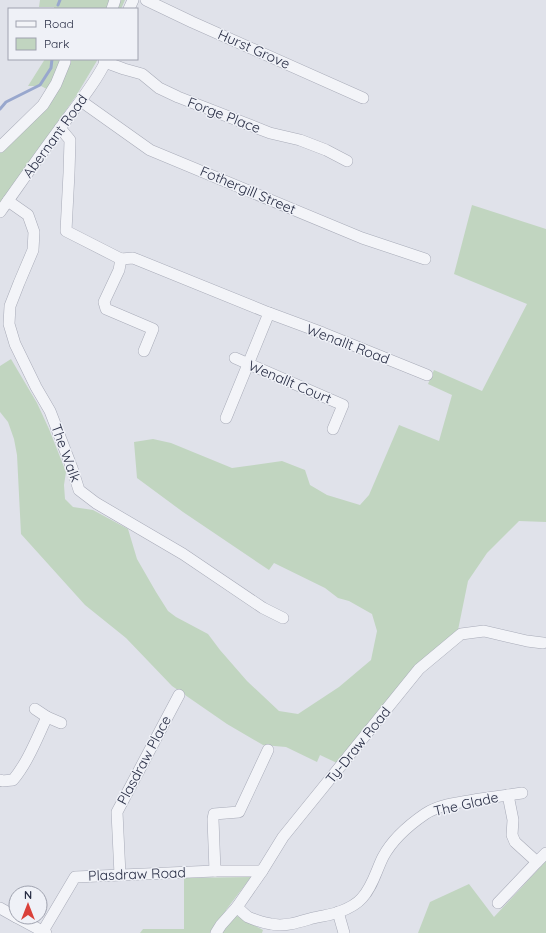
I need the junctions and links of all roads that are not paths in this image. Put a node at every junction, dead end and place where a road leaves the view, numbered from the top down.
1 (146, 0) edge
2 (65, 60) edge
3 (105, 60) edge
4 (363, 98) dead end
5 (81, 101) junction
6 (60, 128) junction
7 (0, 147) edge
8 (347, 161) dead end
9 (8, 200) junction
10 (0, 212) edge
11 (121, 259) junction
12 (425, 259) dead end
13 (269, 313) junction
14 (144, 351) dead end
15 (235, 358) dead end
16 (248, 364) junction
17 (427, 375) dead end
18 (226, 418) dead end
19 (333, 429) dead end
20 (283, 618) dead end
21 (543, 643) dead end
22 (179, 695) dead end
23 (35, 709) dead end
24 (47, 717) junction
25 (61, 723) dead end
26 (268, 750) dead end
27 (0, 780) edge
28 (522, 793) dead end
29 (508, 795) junction
30 (546, 853) edge
31 (537, 862) junction
32 (215, 871) junction
33 (262, 871) junction
34 (120, 875) junction
35 (498, 904) dead end
36 (236, 907) junction
37 (338, 912) junction
38 (31, 925) edge
39 (45, 932) edge
40 (216, 933) edge
41 (344, 933) edge

1 - 4 street, Hurst Grove
2 - 7 street
3 - 5 street, Abernant Road
3 - 8 street, Forge Place
5 - 6 street, Abernant Road
5 - 12 street, Fothergill Street
6 - 9 street, Abernant Road
6 - 11 street
9 - 10 street, Abernant Road
9 - 20 street, The Walk
11 - 13 street, Wenallt Road
11 - 14 street
13 - 16 street
13 - 17 street, Wenallt Road
15 - 16 street, Wenallt Court
16 - 18 street
16 - 19 street, Wenallt Court
21 - 33 street, Ty-Draw Road
22 - 34 street, Plasdraw Place
23 - 24 street
24 - 25 street
24 - 27 street
26 - 32 street
28 - 29 street, The Glade
29 - 31 street
29 - 37 street, The Glade
30 - 31 street
31 - 35 street
32 - 33 street, Plasdraw Road
32 - 34 street, Plasdraw Road
33 - 36 street, Ty-Draw Road
34 - 39 street, Plasdraw Road
36 - 37 street, The Glade
36 - 40 street, Ty-Draw Road
37 - 41 street
38 - 39 street

